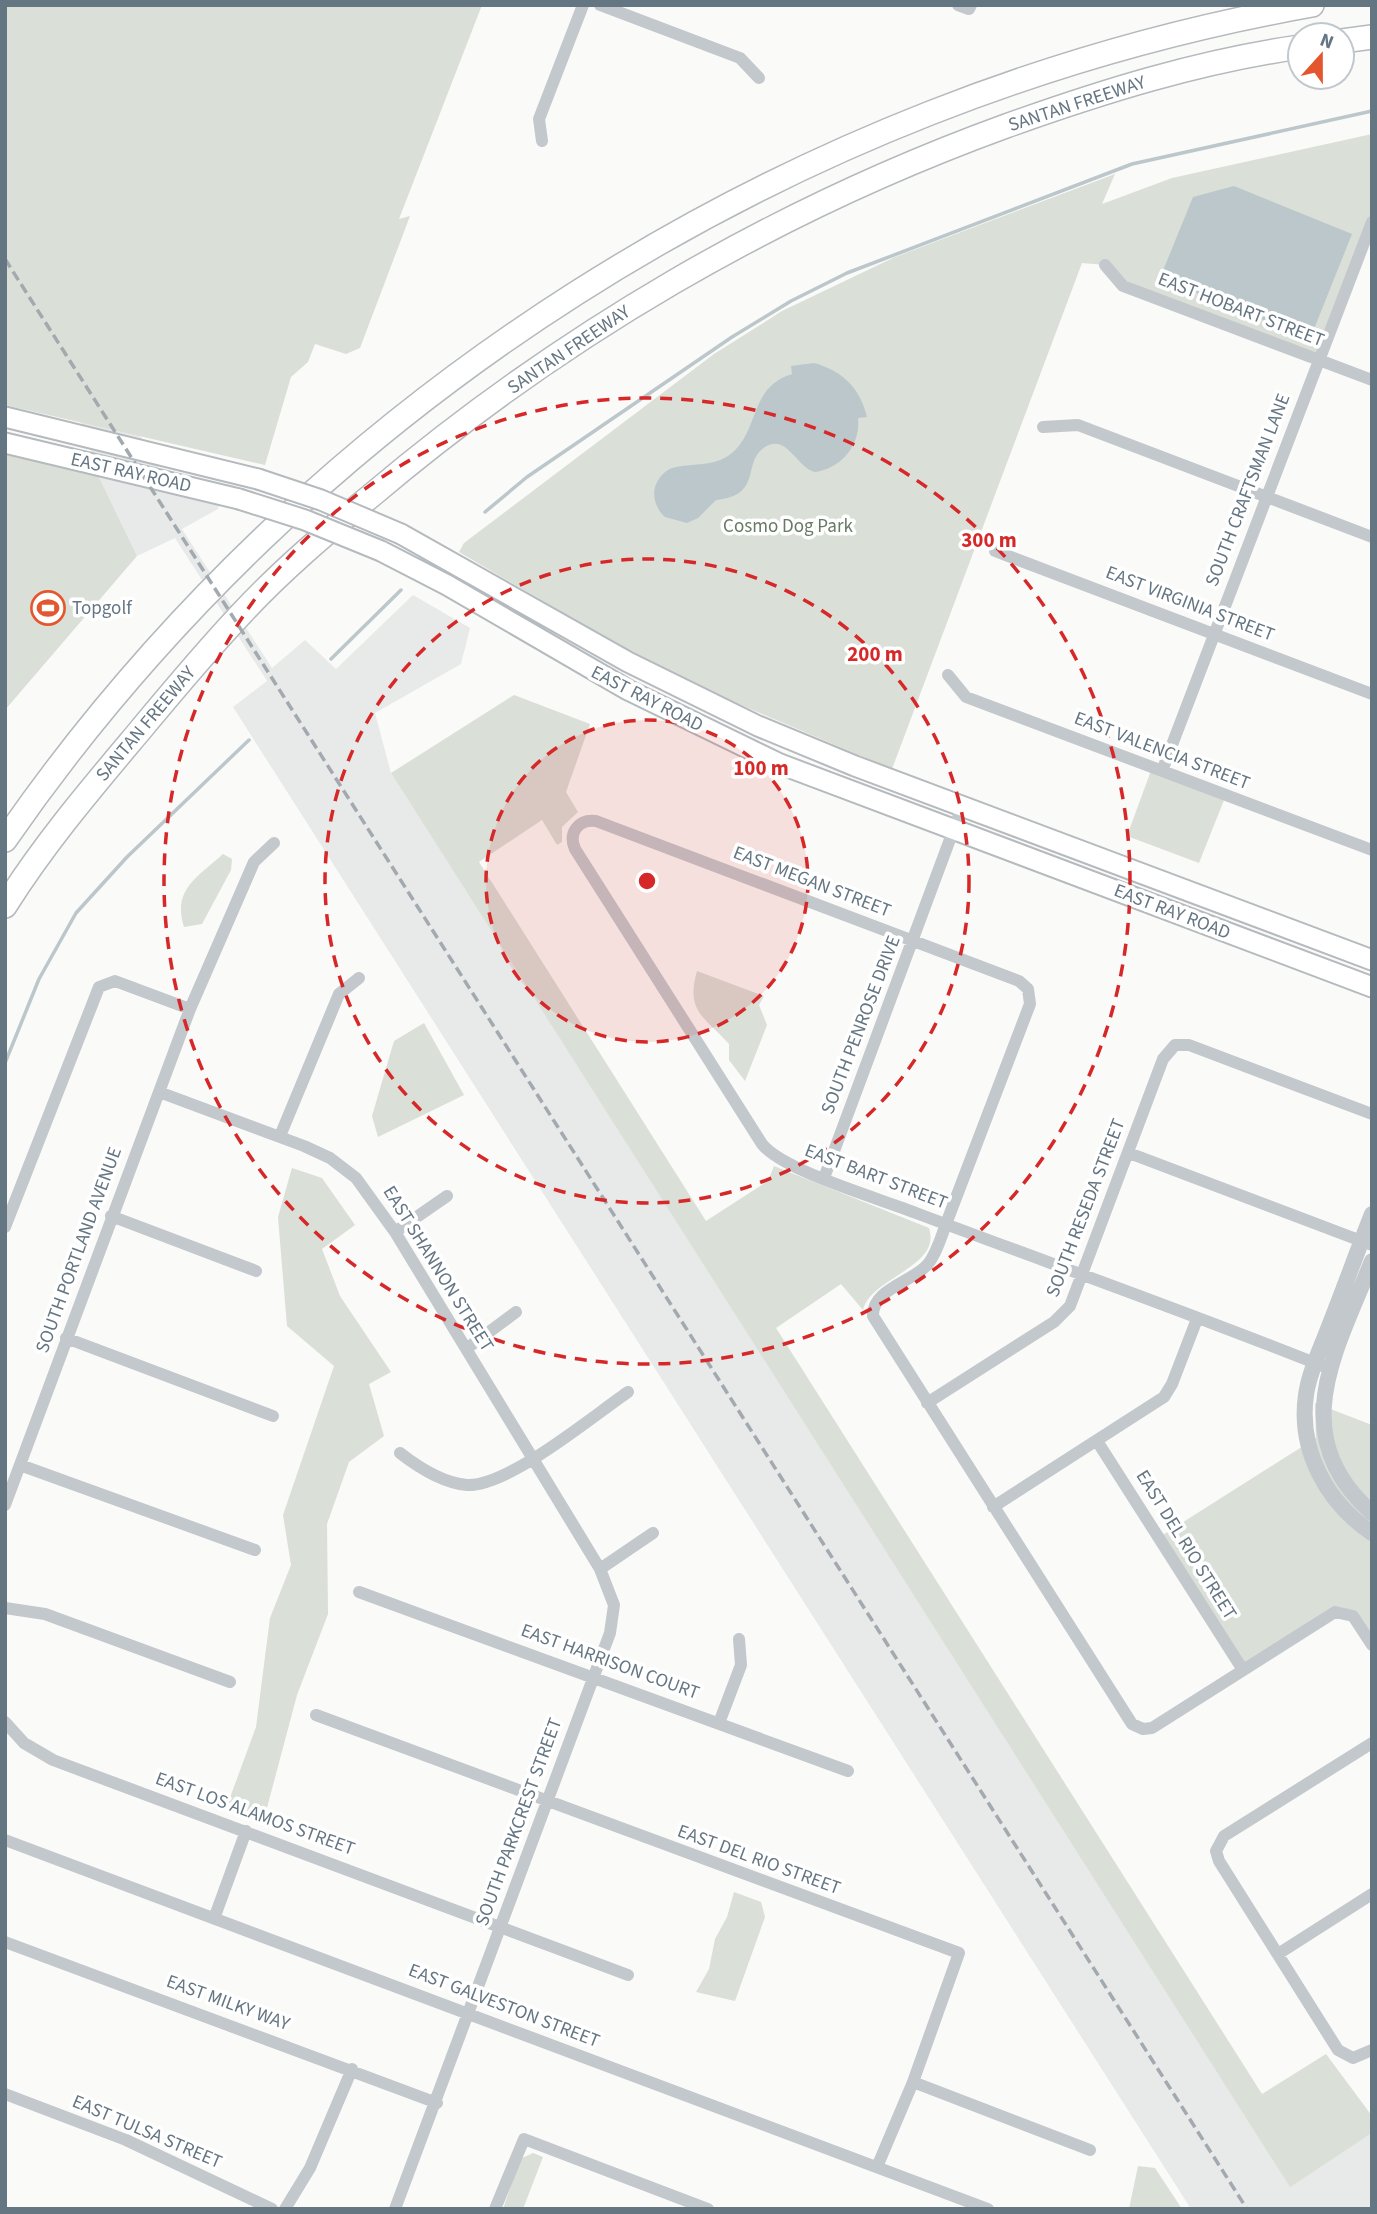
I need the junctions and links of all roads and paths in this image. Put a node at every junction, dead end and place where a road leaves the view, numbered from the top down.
1 (583, 5) edge
2 (600, 5) edge
3 (1312, 5) edge
4 (1286, 50) edge
5 (759, 78) dead end
6 (542, 141) dead end
7 (1371, 222) edge
8 (1105, 265) dead end
9 (1318, 360) junction
10 (1372, 380) edge
11 (5, 416) edge
12 (1043, 427) dead end
13 (5, 443) edge
14 (1266, 496) junction
15 (1372, 537) edge
16 (995, 551) dead end
17 (1214, 634) junction
18 (948, 675) dead end
19 (1372, 694) edge
20 (1162, 771) junction
21 (962, 807) junction
22 (577, 827) joint
23 (953, 830) junction
24 (5, 840) edge
25 (274, 843) dead end
26 (1372, 850) edge
27 (5, 906) edge
28 (914, 941) junction
29 (1372, 960) edge
30 (359, 978) dead end
31 (1372, 987) edge
32 (190, 1009) junction
33 (159, 1093) junction
34 (1372, 1114) edge
35 (280, 1136) junction
36 (1129, 1153) junction
37 (824, 1178) junction
38 (447, 1196) dead end
39 (1372, 1214) edge
40 (111, 1216) junction
41 (946, 1224) junction
42 (5, 1227) edge
43 (395, 1232) junction
44 (1367, 1243) edge
45 (1372, 1261) edge
46 (256, 1271) dead end
47 (1083, 1276) junction
48 (516, 1312) dead end
49 (1197, 1319) junction
50 (66, 1338) junction
51 (466, 1349) junction
52 (1323, 1366) junction
53 (628, 1392) dead end
54 (927, 1403) junction
55 (273, 1416) dead end
56 (1097, 1441) junction
57 (400, 1453) dead end
58 (533, 1458) junction
59 (20, 1465) junction
60 (5, 1505) edge
61 (993, 1507) junction
62 (1372, 1513) edge
63 (653, 1533) dead end
64 (1372, 1533) edge
65 (255, 1550) dead end
66 (600, 1569) junction
67 (359, 1591) dead end
68 (5, 1608) edge
69 (739, 1639) dead end
70 (1372, 1645) edge
71 (1242, 1670) junction
72 (593, 1676) junction
73 (230, 1682) dead end
74 (316, 1715) dead end
75 (5, 1723) edge
76 (719, 1723) junction
77 (1372, 1743) edge
78 (848, 1771) dead end
79 (547, 1802) junction
80 (246, 1831) junction
81 (5, 1840) edge
82 (1372, 1894) edge
83 (215, 1916) junction
84 (501, 1926) junction
85 (5, 1942) edge
86 (1278, 1954) junction
87 (628, 1975) dead end
88 (470, 2013) junction
89 (1372, 2050) edge
90 (352, 2069) junction
91 (913, 2082) junction
92 (5, 2094) edge
93 (437, 2103) junction
94 (1090, 2150) dead end
95 (877, 2167) junction
96 (272, 2209) edge
97 (285, 2209) edge
98 (395, 2209) edge
99 (495, 2209) edge
100 (708, 2209) edge
101 (988, 2209) edge

1 - 6 street
2 - 5 street
3 - 24 highway, SANTAN FREEWAY
4 - 27 highway, SANTAN FREEWAY
7 - 9 street, SOUTH CRAFTSMAN LANE
8 - 9 street, EAST HOBART STREET
9 - 10 street, EAST HOBART STREET
9 - 14 street, SOUTH CRAFTSMAN LANE
11 - 21 main road, EAST RAY ROAD, bridge
12 - 14 street
13 - 23 main road, EAST RAY ROAD, bridge
14 - 15 street
14 - 17 street, SOUTH CRAFTSMAN LANE
16 - 17 street, EAST VIRGINIA STREET
17 - 19 street, EAST VIRGINIA STREET
17 - 20 street, SOUTH CRAFTSMAN LANE
18 - 20 street, EAST VALENCIA STREET
20 - 26 street, EAST VALENCIA STREET
21 - 23 street, SOUTH PENROSE DRIVE
21 - 29 main road, EAST RAY ROAD
22 - 28 street, EAST MEGAN STREET
22 - 37 street, EAST BART STREET
23 - 28 street, SOUTH PENROSE DRIVE
23 - 31 main road, EAST RAY ROAD
25 - 32 street, SOUTH PORTLAND AVENUE
28 - 37 street, SOUTH PENROSE DRIVE
28 - 41 street, EAST MEGAN STREET
30 - 35 street
32 - 33 street, SOUTH PORTLAND AVENUE
32 - 42 street
33 - 35 street, EAST SHANNON STREET
33 - 40 street, SOUTH PORTLAND AVENUE
34 - 36 street, SOUTH RESEDA STREET
35 - 43 street, EAST SHANNON STREET
36 - 44 street
36 - 47 street, SOUTH RESEDA STREET
37 - 41 street, EAST BART STREET
38 - 43 street
39 - 44 street
40 - 46 street
40 - 50 street, SOUTH PORTLAND AVENUE
41 - 47 street, EAST BART STREET
41 - 54 street
43 - 51 street, EAST SHANNON STREET
44 - 52 street
45 - 52 street
47 - 49 street, EAST BART STREET
47 - 54 street, SOUTH RESEDA STREET
48 - 51 street
49 - 52 street, EAST BART STREET
49 - 56 street
50 - 55 street
50 - 59 street, SOUTH PORTLAND AVENUE
51 - 58 street, EAST SHANNON STREET
52 - 62 street
52 - 64 street
53 - 58 street
54 - 61 street
56 - 61 street
56 - 71 street, EAST DEL RIO STREET
57 - 58 street
58 - 66 street, SOUTH PARKCREST STREET
59 - 60 street, SOUTH PORTLAND AVENUE
59 - 65 street
61 - 71 street
63 - 66 street
66 - 72 street, SOUTH PARKCREST STREET
67 - 72 street, EAST HARRISON COURT
68 - 73 street
69 - 76 street
70 - 71 street
72 - 76 street, EAST HARRISON COURT
72 - 79 street, SOUTH PARKCREST STREET
74 - 79 street, EAST DEL RIO STREET
75 - 80 street, EAST LOS ALAMOS STREET
76 - 78 street, EAST HARRISON COURT
77 - 86 street
79 - 84 street, SOUTH PARKCREST STREET
79 - 91 street, EAST DEL RIO STREET
80 - 83 street
80 - 84 street, EAST LOS ALAMOS STREET
81 - 83 street, EAST GALVESTON STREET
82 - 86 street
83 - 88 street, EAST GALVESTON STREET
84 - 87 street, EAST LOS ALAMOS STREET
84 - 88 street, SOUTH PARKCREST STREET
85 - 90 street, EAST MILKY WAY
86 - 89 street
88 - 93 street, SOUTH PARKCREST STREET
88 - 95 street, EAST GALVESTON STREET
90 - 93 street, EAST MILKY WAY
90 - 97 street
91 - 94 street
91 - 95 street
92 - 96 street, EAST TULSA STREET
93 - 98 street, SOUTH PARKCREST STREET
95 - 101 street, EAST GALVESTON STREET
99 - 100 street

